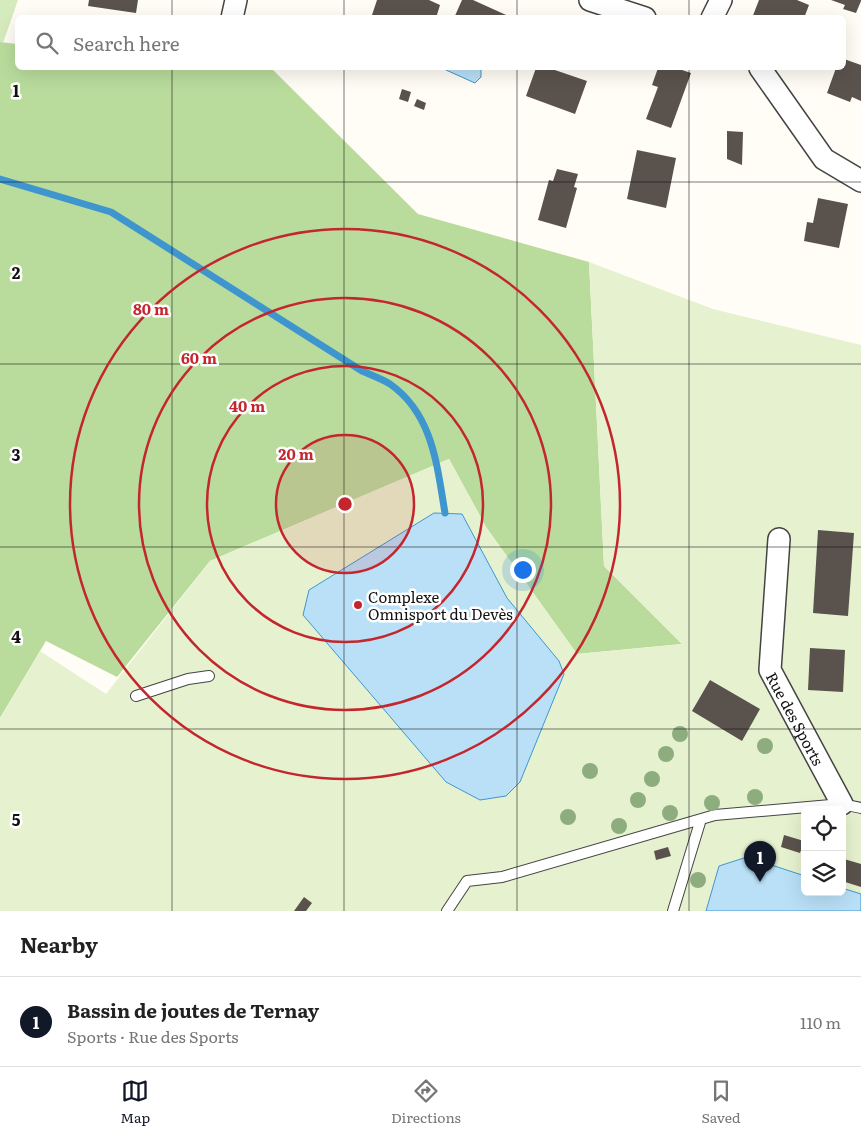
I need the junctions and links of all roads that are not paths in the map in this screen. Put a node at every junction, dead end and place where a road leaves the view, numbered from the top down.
1 (236, 0) edge
2 (590, 0) edge
3 (721, 0) edge
4 (233, 15) edge
5 (636, 15) edge
6 (714, 15) edge
7 (761, 70) edge
8 (861, 181) edge
9 (779, 539) dead end
10 (209, 676) dead end
11 (136, 696) dead end
12 (851, 806) edge
13 (701, 819) junction
14 (447, 911) edge
15 (673, 911) edge

1 - 4 street
2 - 5 street
3 - 6 street
7 - 8 street
9 - 12 street, Rue des Sports
10 - 11 lane
12 - 13 lane
13 - 14 lane
13 - 15 lane

